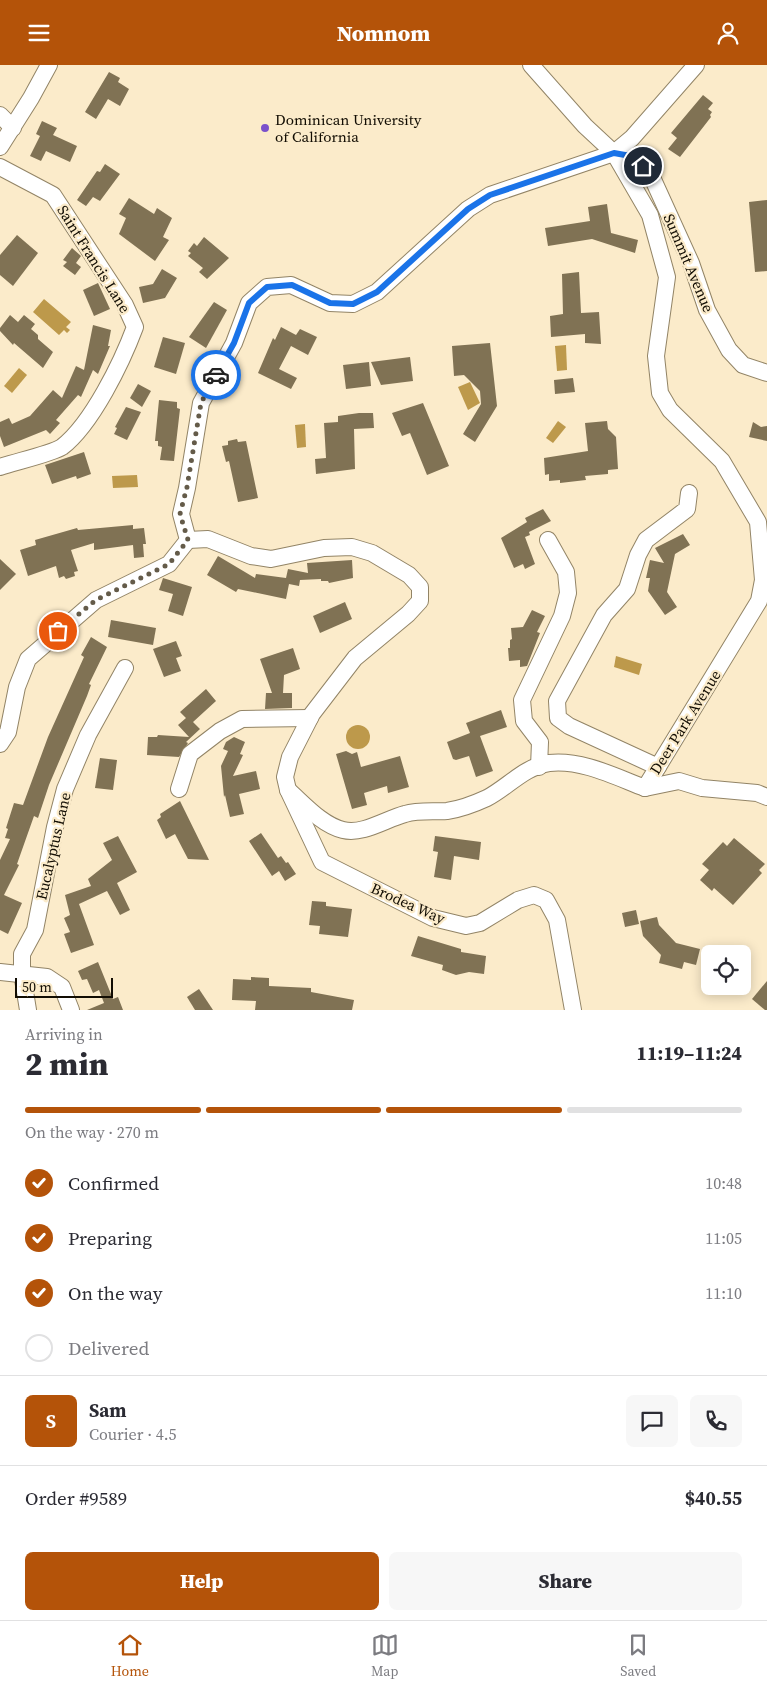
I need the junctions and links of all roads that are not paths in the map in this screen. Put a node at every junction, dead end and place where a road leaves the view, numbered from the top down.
1 (49, 65) edge
2 (530, 65) edge
3 (696, 65) edge
4 (0, 115) edge
5 (13, 128) junction
6 (0, 147) edge
7 (614, 153) junction
8 (0, 167) edge
9 (767, 373) edge
10 (0, 467) edge
11 (689, 493) dead end
12 (188, 540) junction
13 (548, 540) dead end
14 (125, 668) dead end
15 (310, 718) junction
16 (0, 744) edge
17 (539, 767) junction
18 (658, 767) junction
19 (645, 788) junction
20 (178, 789) dead end
21 (288, 790) junction
22 (767, 797) edge
23 (0, 972) edge
24 (22, 973) junction
25 (28, 1010) edge
26 (71, 1010) edge
27 (573, 1010) edge

1 - 5 street
2 - 7 street, Deer Park Avenue
3 - 7 street
4 - 5 street
5 - 6 street
7 - 9 street, Summit Avenue
7 - 12 street
7 - 18 street, Deer Park Avenue
8 - 10 street, Saint Francis Lane
11 - 18 street
12 - 15 street
12 - 16 street
13 - 17 street
14 - 24 street, Eucalyptus Lane
15 - 20 street
15 - 21 street
17 - 19 street, Deer Park Avenue
17 - 21 street, Deer Park Avenue
18 - 19 street, Deer Park Avenue
19 - 22 street
21 - 27 street, Brodea Way
23 - 24 street
24 - 25 street, Eucalyptus Lane
24 - 26 street

